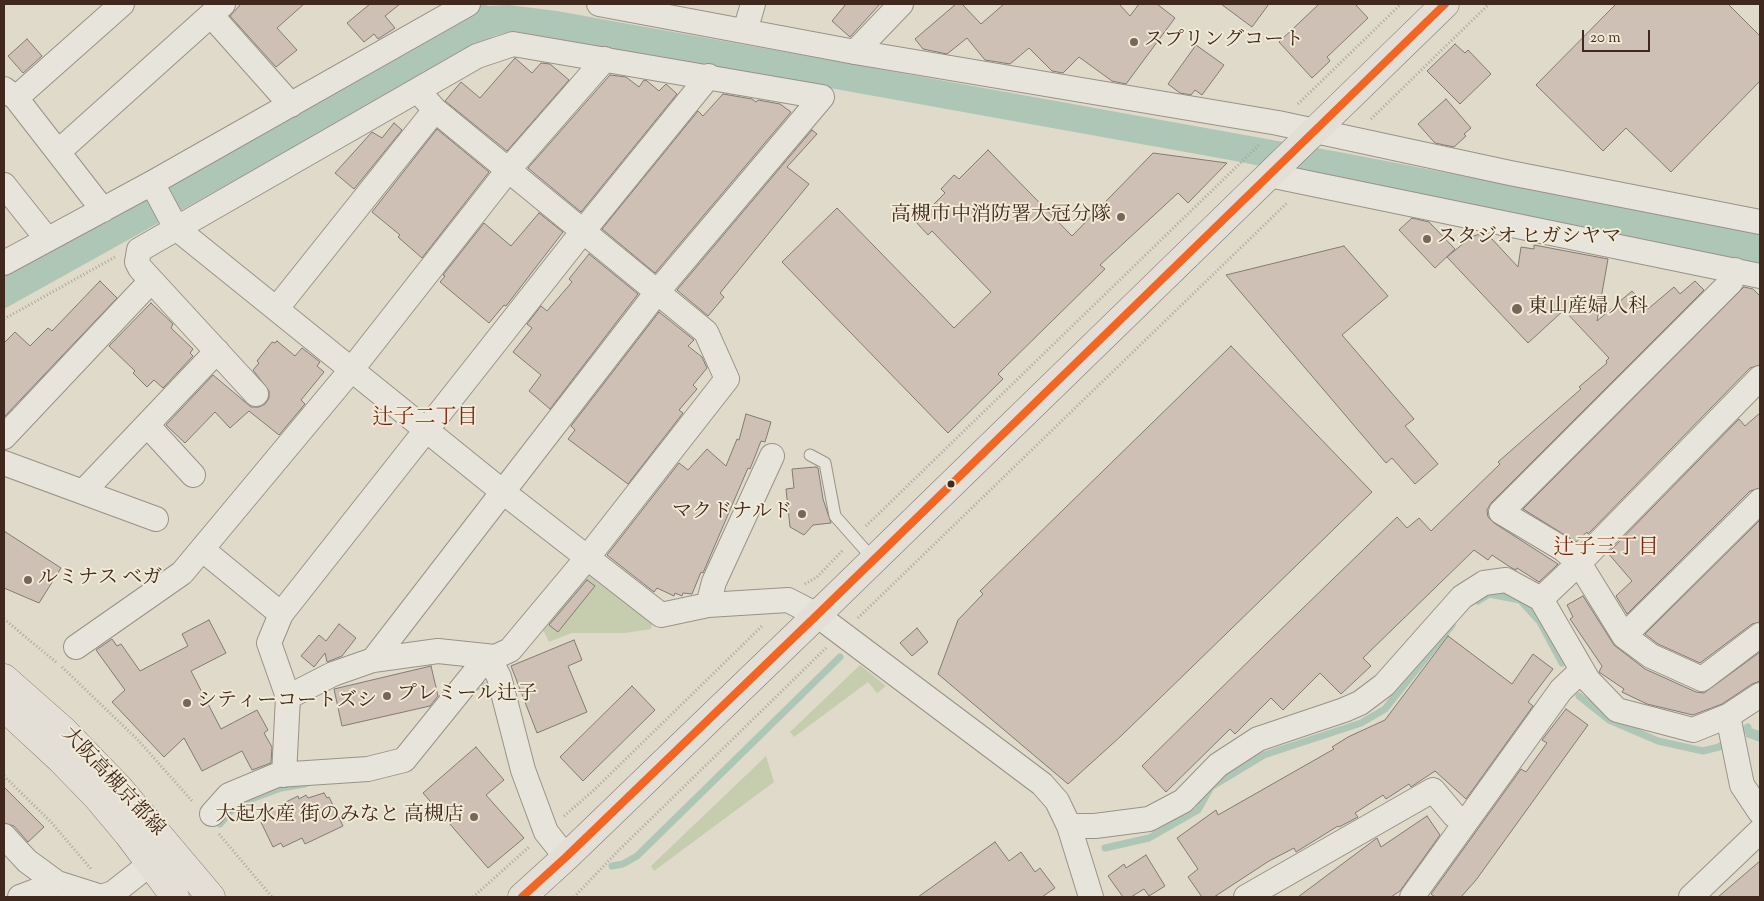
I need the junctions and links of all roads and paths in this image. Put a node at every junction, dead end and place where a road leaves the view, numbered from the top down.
1 (122, 4) edge
2 (599, 4) edge
3 (753, 4) edge
4 (901, 4) edge
5 (1401, 4) edge
6 (1445, 4) edge
7 (1489, 4) edge
8 (465, 7) edge
9 (217, 9) edge
10 (745, 31) junction
11 (855, 52) junction
12 (605, 59) junction
13 (709, 76) junction
14 (418, 91) junction
15 (10, 93) edge
16 (291, 105) junction
17 (1296, 106) dead end
18 (435, 110) junction
19 (1364, 125) dead end
20 (1314, 132) junction
21 (1262, 142) dead end
22 (58, 152) junction
23 (509, 169) junction
24 (1269, 175) junction
25 (1305, 183) junction
26 (4, 185) edge
27 (153, 187) junction
28 (103, 210) junction
29 (1760, 222) edge
30 (174, 224) junction
31 (584, 230) junction
32 (47, 239) junction
33 (137, 255) junction
34 (4, 263) edge
35 (1735, 270) junction
36 (1760, 276) edge
37 (151, 281) junction
38 (658, 291) junction
39 (278, 308) junction
40 (4, 319) edge
41 (217, 352) junction
42 (352, 369) junction
43 (1760, 378) edge
44 (256, 394) dead end
45 (147, 425) junction
46 (427, 431) junction
47 (4, 437) edge
48 (810, 455) dead end
49 (772, 456) dead end
50 (4, 463) edge
51 (192, 475) dead end
52 (83, 492) junction
53 (503, 492) junction
54 (1760, 501) edge
55 (156, 520) dead end
56 (854, 538) junction
57 (203, 550) junction
58 (588, 558) junction
59 (874, 560) junction
60 (1579, 563) junction
61 (1541, 599) junction
62 (788, 600) junction
63 (708, 606) junction
64 (281, 614) junction
65 (817, 615) junction
66 (4, 619) edge
67 (856, 623) dead end
68 (1760, 635) edge
69 (1624, 636) junction
70 (828, 646) dead end
71 (76, 647) dead end
72 (488, 656) junction
73 (373, 660) junction
74 (1582, 670) junction
75 (4, 678) edge
76 (1760, 695) edge
77 (288, 697) junction
78 (4, 707) edge
79 (1728, 719) junction
80 (284, 775) junction
81 (4, 776) edge
82 (1758, 804) edge
83 (209, 818) junction
84 (1465, 823) junction
85 (1069, 826) junction
86 (1760, 831) edge
87 (546, 832) junction
88 (4, 836) edge
89 (566, 857) junction
90 (150, 864) junction
91 (57, 883) junction
92 (113, 893) junction
93 (20, 897) edge
94 (175, 897) edge
95 (211, 897) edge
96 (272, 897) edge
97 (473, 897) edge
98 (522, 897) edge
99 (574, 897) edge
100 (1091, 897) edge
101 (1246, 897) edge
102 (1412, 897) edge
103 (1691, 897) edge

1 - 15 street
2 - 10 street
3 - 10 street
4 - 11 street
5 - 17 path
6 - 20 main road
7 - 19 path
8 - 16 street
9 - 16 street
9 - 22 street
10 - 11 street
11 - 20 street
12 - 13 street
12 - 14 street
12 - 23 street
13 - 31 street
13 - 38 street
14 - 18 street
14 - 30 street
15 - 22 street
16 - 27 street
18 - 23 street
18 - 39 street
20 - 24 main road
20 - 29 street
21 - 56 path
22 - 28 street
23 - 31 street
23 - 42 street
24 - 25 street
24 - 59 main road
25 - 35 street
25 - 67 path
26 - 32 street
27 - 28 street
27 - 30 street
28 - 32 street
30 - 33 street
30 - 39 street
31 - 38 street
31 - 46 street
32 - 34 street
33 - 37 street
33 - 40 path
35 - 36 street
35 - 60 street
37 - 41 street
37 - 47 street
38 - 53 street
38 - 58 street
39 - 42 street
41 - 44 street
41 - 45 street
42 - 46 street
42 - 57 street
43 - 60 street
45 - 51 street
45 - 52 street
46 - 53 street
46 - 64 street
48 - 56 lane
49 - 63 street
50 - 52 street
52 - 55 street
53 - 58 street
53 - 73 street
54 - 69 street
56 - 59 lane
56 - 62 path
57 - 64 street
57 - 71 street
58 - 63 street
58 - 72 street
59 - 65 main road
60 - 61 street
60 - 69 street
61 - 74 street
61 - 85 street
62 - 63 street
62 - 65 street
62 - 87 path
64 - 77 street
65 - 85 street
65 - 89 main road
66 - 83 path
68 - 69 street
70 - 99 path
72 - 73 street
72 - 80 street
72 - 87 street
73 - 77 street
74 - 79 street
74 - 84 street
75 - 95 main road, 大阪高槻京都線
76 - 79 street
77 - 80 street
78 - 90 main road, 大阪高槻京都線
79 - 82 street
80 - 83 street
81 - 92 path
83 - 96 path
84 - 101 street
84 - 102 street
85 - 100 street
86 - 103 street
87 - 89 street
87 - 97 path
88 - 91 street
89 - 98 main road
90 - 92 street
90 - 94 main road, 大阪高槻京都線
91 - 92 street
91 - 93 street

